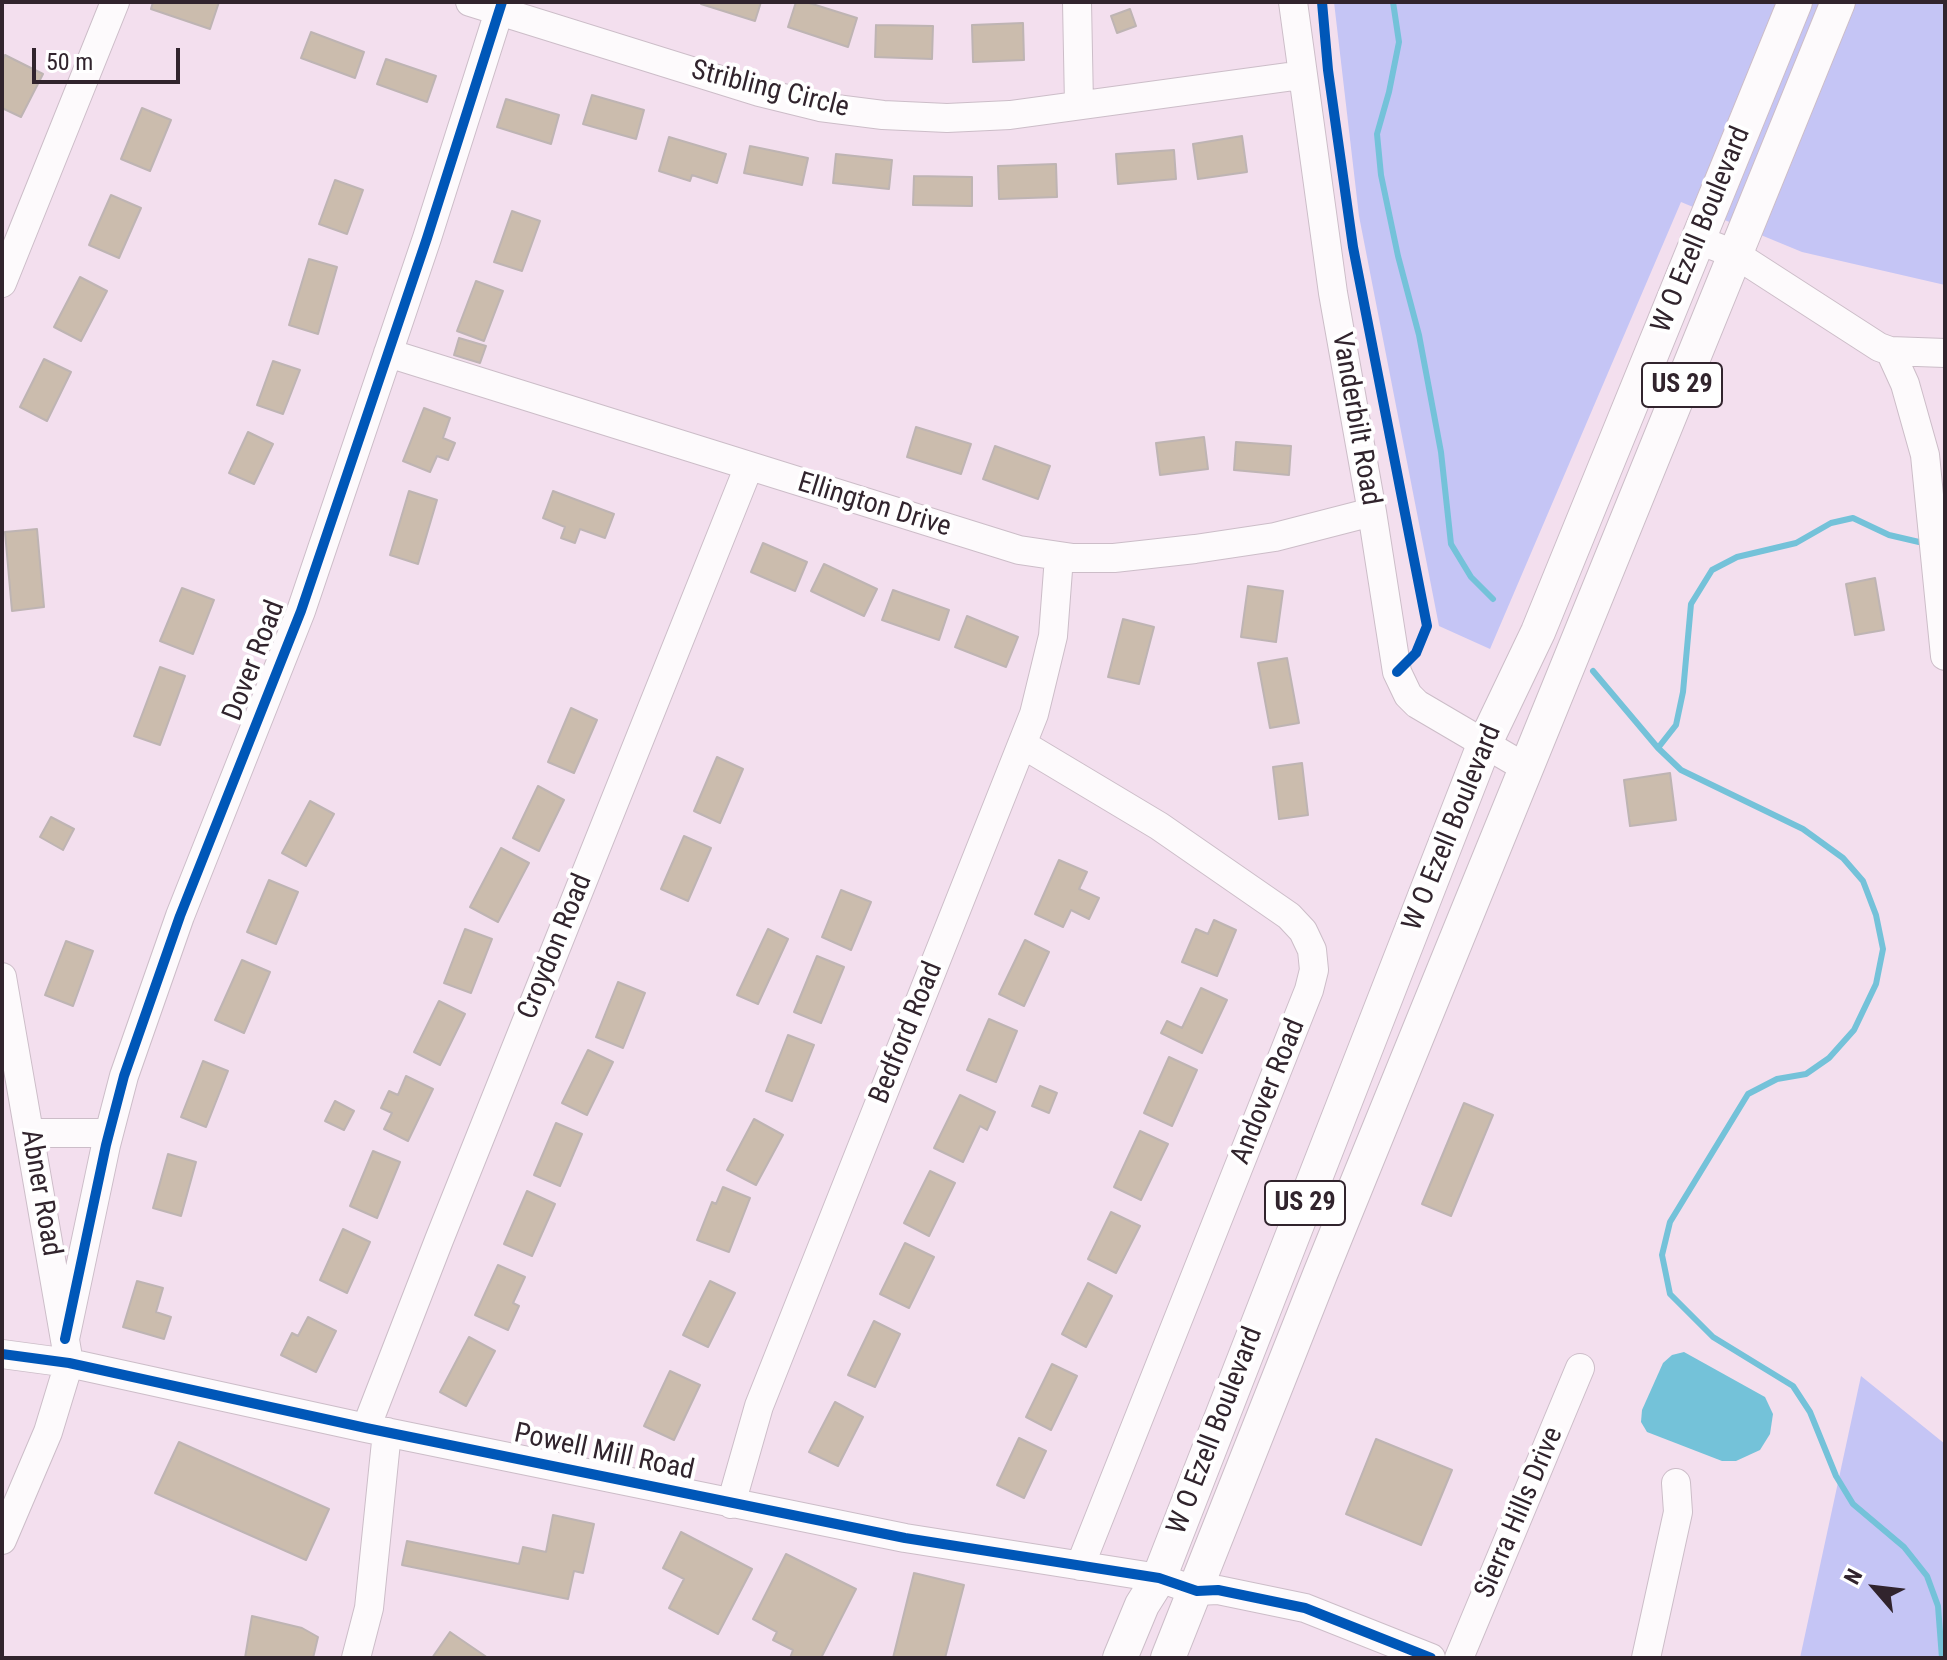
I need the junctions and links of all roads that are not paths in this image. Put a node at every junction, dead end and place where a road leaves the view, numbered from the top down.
1 (115, 2) edge
2 (470, 2) edge
3 (1077, 2) edge
4 (1293, 2) edge
5 (1795, 2) edge
6 (1838, 2) edge
7 (501, 6) edge
8 (1302, 75) junction
9 (1079, 105) junction
10 (1698, 240) junction
11 (1735, 254) junction
12 (2, 283) edge
13 (1890, 351) junction
14 (388, 353) junction
15 (1945, 353) edge
16 (749, 466) junction
17 (1372, 512) junction
18 (1059, 557) junction
19 (1945, 656) edge
20 (1022, 744) junction
21 (1484, 745) junction
22 (1526, 768) junction
23 (2, 977) edge
24 (29, 1133) junction
25 (109, 1133) junction
26 (67, 1351) junction
27 (2, 1354) edge
28 (1580, 1368) dead end
29 (376, 1430) junction
30 (1676, 1483) dead end
31 (731, 1504) junction
32 (2, 1540) edge
33 (1080, 1566) junction
34 (1159, 1578) junction
35 (1197, 1591) junction
36 (356, 1658) edge
37 (1120, 1658) edge
38 (1168, 1658) edge
39 (1431, 1658) edge
40 (1459, 1658) edge
41 (1646, 1658) edge

1 - 12 street
2 - 7 street, Stribling Circle
3 - 9 street
4 - 8 street, Vanderbilt Road
5 - 10 main road, W O Ezell Boulevard / US 29
6 - 11 main road, W O Ezell Boulevard / US 29
7 - 9 street, Stribling Circle
7 - 14 street, Dover Road
8 - 9 street, Stribling Circle
8 - 17 street, Vanderbilt Road
10 - 11 street
10 - 21 main road, W O Ezell Boulevard / US 29
11 - 13 street
11 - 22 main road, W O Ezell Boulevard / US 29
13 - 15 street
13 - 19 street
14 - 16 street, Ellington Drive
14 - 25 street, Dover Road
16 - 18 street, Ellington Drive
16 - 29 street, Croydon Road
17 - 18 street, Ellington Drive
17 - 21 street, Vanderbilt Road
18 - 20 street, Bedford Road
20 - 31 street, Bedford Road
20 - 33 street, Andover Road
21 - 22 street, Vanderbilt Road
21 - 34 main road, W O Ezell Boulevard / US 29
22 - 35 main road, W O Ezell Boulevard / US 29
23 - 24 street, Abner Road
24 - 25 street
24 - 26 street, Abner Road
25 - 26 street, Dover Road
26 - 27 street, Powell Mill Road
26 - 29 street, Powell Mill Road
26 - 32 street, Dover Road
28 - 40 street, Sierra Hills Drive
29 - 31 street, Powell Mill Road
29 - 36 street, Croydon Road
30 - 41 street
31 - 33 street, Powell Mill Road
33 - 34 street, Powell Mill Road
34 - 35 street, Powell Mill Road
34 - 37 main road, W O Ezell Boulevard / US 29
35 - 38 main road, W O Ezell Boulevard / US 29
35 - 39 street, Powell Mill Road

